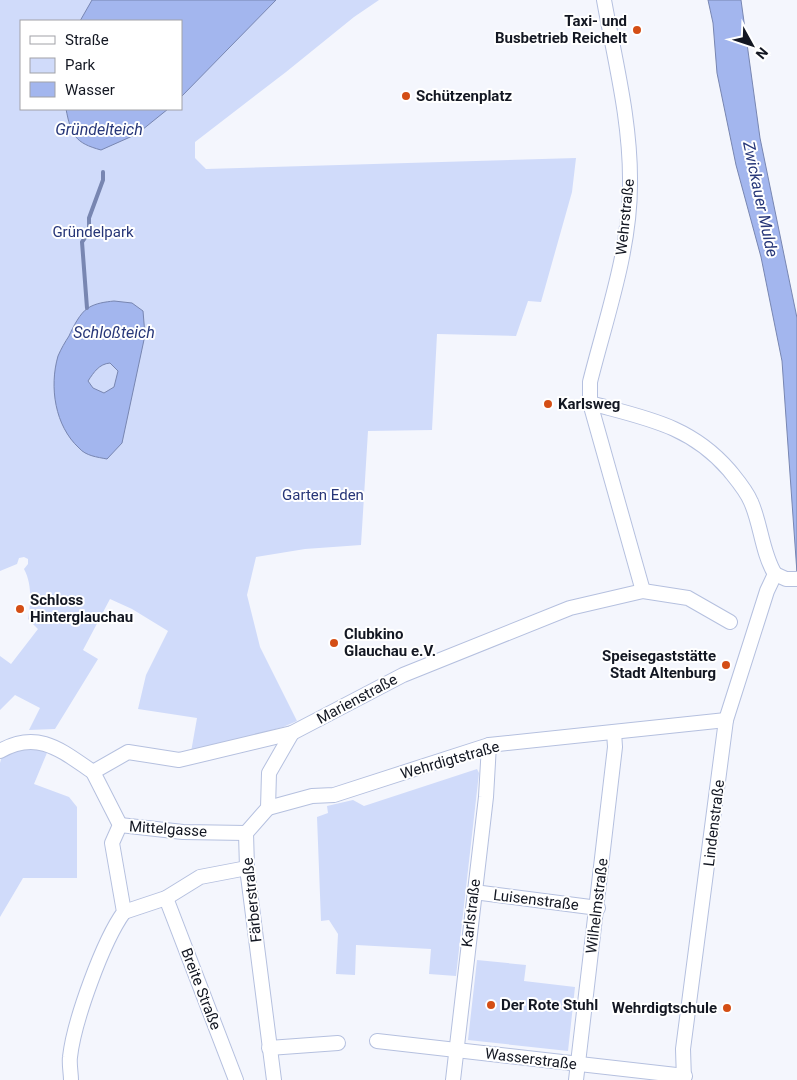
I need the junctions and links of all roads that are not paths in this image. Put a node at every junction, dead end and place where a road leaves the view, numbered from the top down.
1 (604, 0) edge
2 (590, 403) junction
3 (786, 577) edge
4 (643, 591) junction
5 (730, 622) dead end
6 (726, 720) junction
7 (614, 732) junction
8 (292, 733) junction
9 (489, 745) junction
10 (0, 752) edge
11 (93, 772) junction
12 (268, 808) junction
13 (120, 825) junction
14 (246, 833) junction
15 (247, 868) junction
16 (474, 892) junction
17 (166, 898) junction
18 (598, 908) junction
19 (124, 912) junction
20 (376, 1041) dead end
21 (338, 1044) dead end
22 (269, 1048) junction
23 (456, 1049) junction
24 (578, 1065) junction
25 (685, 1078) edge
26 (71, 1080) edge
27 (236, 1080) edge
28 (274, 1080) edge
29 (453, 1080) edge
30 (576, 1080) edge

1 - 2 street, Wehrstraße
2 - 3 street
2 - 4 street, Wehrstraße
3 - 6 street, Lindenstraße
4 - 5 street, Marienstraße
4 - 8 street, Marienstraße
6 - 7 street, Wehrdigtstraße
6 - 25 street, Lindenstraße
7 - 9 street, Wehrdigtstraße
7 - 18 street, Wilhelmstraße
8 - 11 street, Marienstraße
8 - 12 street
9 - 12 street, Wehrdigtstraße
9 - 16 street, Karlstraße
10 - 11 street
11 - 13 street, Mittelgasse
12 - 14 street
13 - 14 street, Mittelgasse
13 - 19 street
14 - 15 street, Färberstraße
15 - 17 street
15 - 22 street, Färberstraße
16 - 18 street, Luisenstraße
16 - 23 street, Karlstraße
17 - 19 street
17 - 27 street, Breite Straße
18 - 24 street, Wilhelmstraße
19 - 26 street
20 - 23 street, Wasserstraße
21 - 22 street
22 - 28 street, Färberstraße
23 - 24 street, Wasserstraße
23 - 29 street, Karlstraße
24 - 25 street, Wasserstraße
24 - 30 street, Wilhelmstraße

